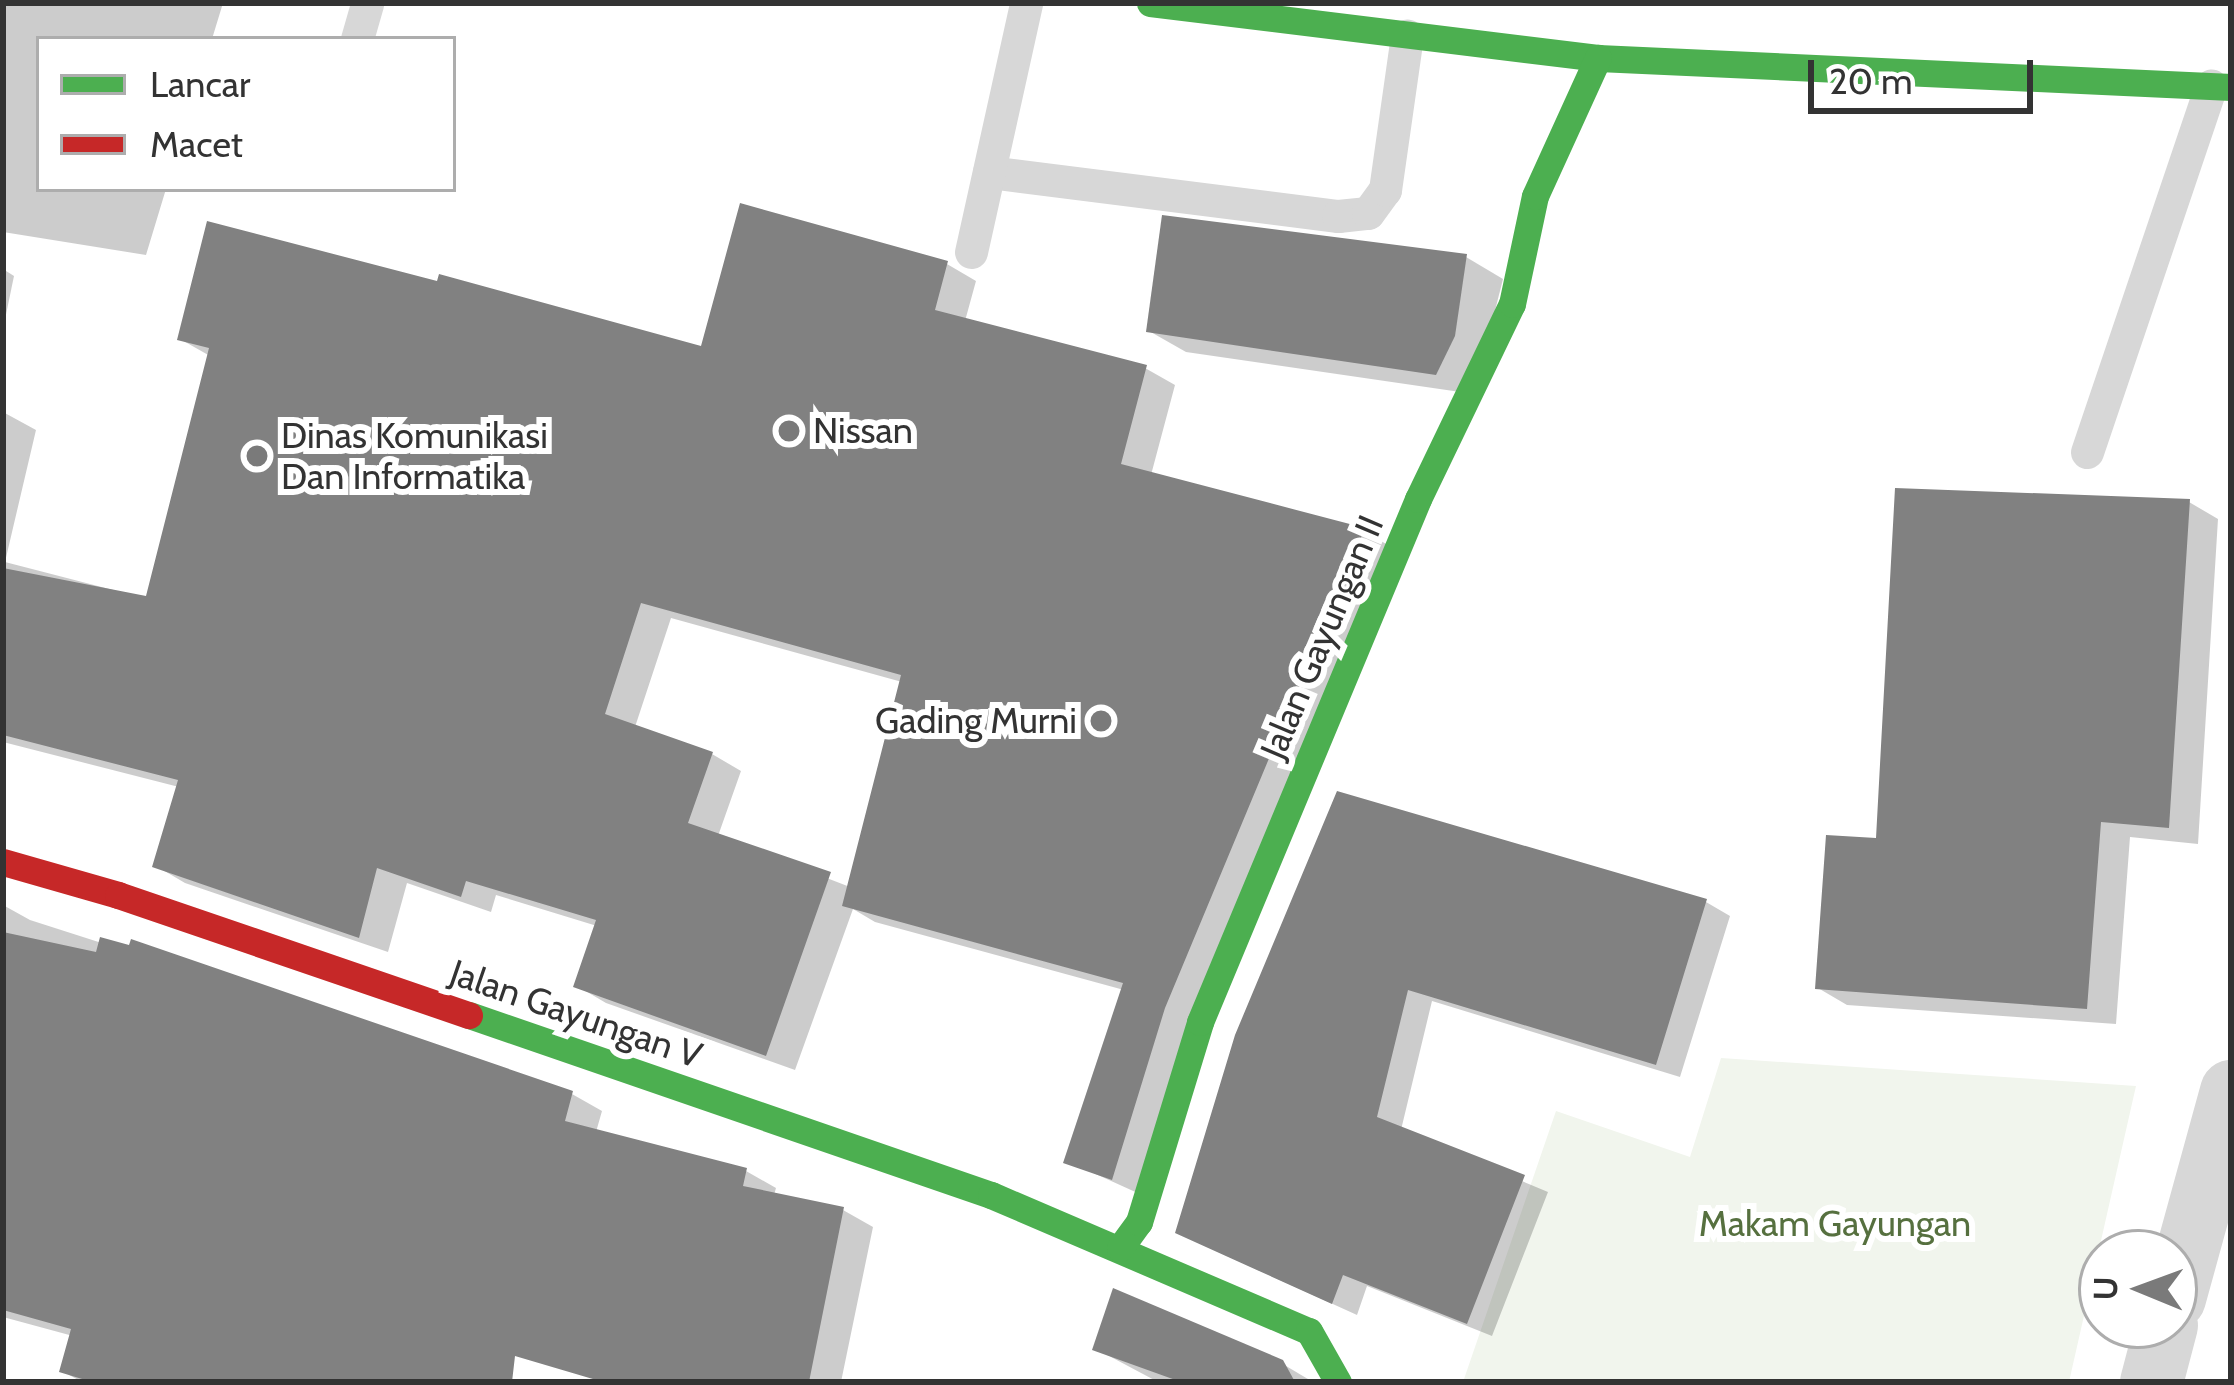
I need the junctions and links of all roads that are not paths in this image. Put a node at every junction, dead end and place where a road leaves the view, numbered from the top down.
1 (367, 3) edge
2 (1026, 3) edge
3 (1150, 3) edge
4 (358, 36) edge
5 (1407, 36) junction
6 (1598, 58) junction
7 (2221, 86) edge
8 (988, 172) junction
9 (971, 252) dead end
10 (2086, 452) dead end
11 (3, 862) edge
12 (2231, 1091) edge
13 (2193, 1229) edge
14 (1120, 1248) junction
15 (2160, 1349) edge
16 (1338, 1382) edge
17 (2151, 1382) edge

1 - 4 lane
2 - 8 lane
3 - 5 main road
5 - 6 main road
5 - 8 lane
6 - 7 main road
6 - 14 main road, Jalan Gayungan II
7 - 10 lane
8 - 9 lane
11 - 14 main road, Jalan Gayungan V
12 - 13 street
14 - 16 main road, Jalan Gayungan V
15 - 17 street

